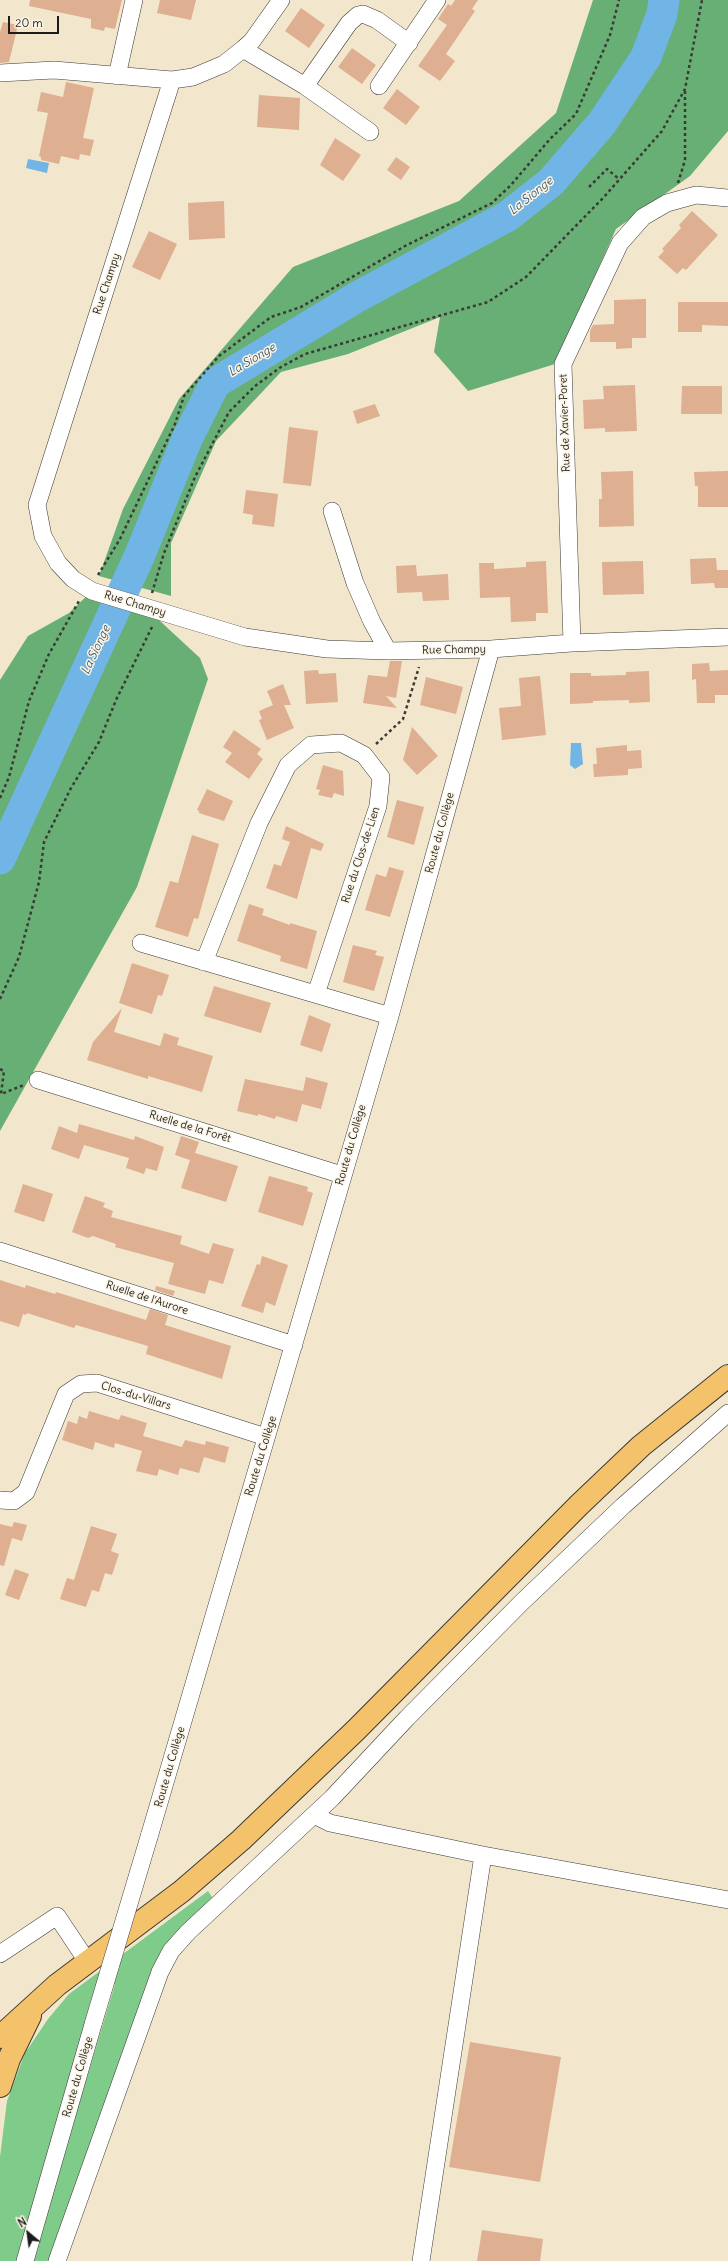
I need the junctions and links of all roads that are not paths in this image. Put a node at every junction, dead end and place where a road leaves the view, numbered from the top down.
1 (134, 0) edge
2 (281, 0) edge
3 (438, 0) edge
4 (409, 43) junction
5 (243, 49) junction
6 (0, 73) edge
7 (117, 76) junction
8 (172, 80) junction
9 (305, 86) junction
10 (379, 86) dead end
11 (370, 132) dead end
12 (728, 198) edge
13 (332, 511) dead end
14 (728, 637) edge
15 (572, 643) junction
16 (491, 649) junction
17 (388, 651) junction
18 (141, 943) dead end
19 (204, 962) junction
20 (316, 994) junction
21 (390, 1016) junction
22 (38, 1080) road end
23 (342, 1175) junction
24 (0, 1251) edge
25 (294, 1345) junction
26 (728, 1376) edge
27 (728, 1413) edge
28 (266, 1438) junction
29 (0, 1500) edge
30 (314, 1815) junction
31 (483, 1855) junction
32 (728, 1900) edge
33 (0, 1954) edge
34 (87, 1961) junction
35 (35, 2006) junction
36 (0, 2038) edge
37 (0, 2086) edge
38 (25, 2261) edge
39 (57, 2261) edge
40 (421, 2261) edge

1 - 7 street
2 - 5 street
3 - 4 street
4 - 9 street
4 - 10 street
5 - 8 street
5 - 9 street
6 - 7 street
7 - 8 street
8 - 17 street, Rue Champy
9 - 11 street
12 - 15 street, Rue de Xavier-Poret
13 - 17 street
14 - 15 street, Rue Champy
15 - 16 street, Rue Champy
16 - 17 street, Rue Champy
16 - 21 street, Route du Collège
18 - 19 street
19 - 20 street
19 - 20 street, Rue du Clos-de-Lien
20 - 21 street
21 - 23 street, Route du Collège
22 - 23 street, Ruelle de la Forêt
23 - 25 street, Route du Collège
24 - 25 street, Ruelle de l'Aurore
25 - 28 street, Route du Collège
26 - 34 highway
27 - 30 street
28 - 29 street, Clos-du-Villars
28 - 38 street, Route du Collège, bridge
30 - 31 street
30 - 39 street
31 - 32 street
31 - 40 street
33 - 34 street
34 - 35 highway
35 - 36 highway
35 - 37 highway

